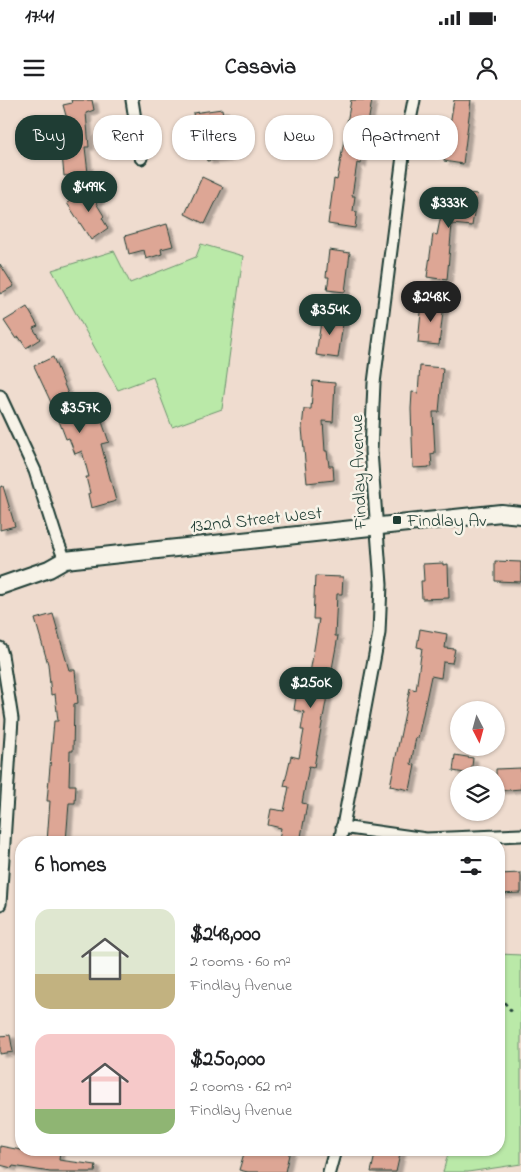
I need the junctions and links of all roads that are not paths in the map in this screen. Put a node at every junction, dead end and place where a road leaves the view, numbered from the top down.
1 (132, 100) edge
2 (414, 100) edge
3 (134, 115) edge
4 (0, 396) edge
5 (521, 515) edge
6 (376, 526) junction
7 (65, 560) junction
8 (0, 586) edge
9 (0, 648) edge
10 (342, 827) junction
11 (521, 835) edge
12 (341, 836) edge
13 (405, 836) edge
14 (497, 836) edge
15 (0, 904) edge
16 (333, 1156) edge
17 (329, 1172) edge

1 - 3 street
2 - 6 street, Findlay Avenue
4 - 7 street
5 - 6 street, 132nd Street West
6 - 7 street, 132nd Street West
6 - 10 street, Findlay Avenue
7 - 8 street, 132nd Street West
9 - 15 street
10 - 12 street, Findlay Avenue
10 - 13 street
11 - 14 street
16 - 17 street

